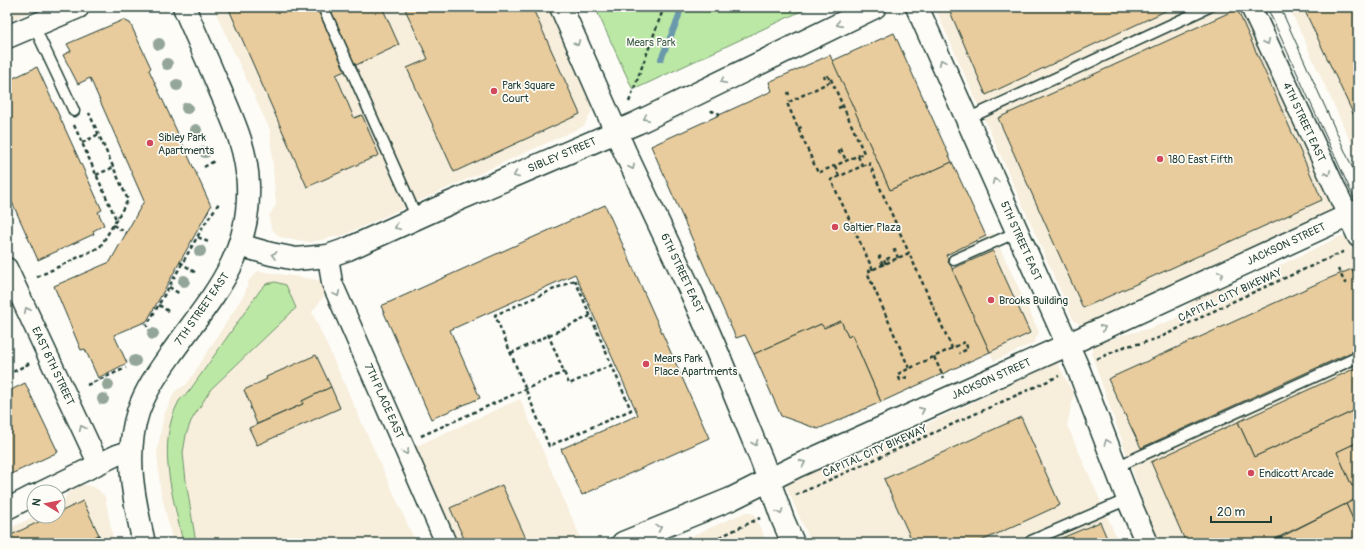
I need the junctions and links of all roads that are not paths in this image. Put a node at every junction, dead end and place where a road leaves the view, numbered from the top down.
1 (184, 7) edge
2 (324, 7) edge
3 (562, 7) edge
4 (874, 7) edge
5 (917, 7) edge
6 (1209, 7) edge
7 (1251, 7) edge
8 (71, 8) edge
9 (34, 26) junction
10 (7, 38) edge
11 (74, 111) road end
12 (967, 119) junction
13 (616, 131) junction
14 (1353, 213) edge
15 (417, 218) junction
16 (1017, 232) junction
17 (1353, 243) edge
18 (239, 245) junction
19 (328, 256) junction
20 (954, 260) dead end
21 (7, 268) edge
22 (1067, 345) junction
23 (1358, 357) edge
24 (131, 454) junction
25 (98, 463) junction
26 (1116, 467) junction
27 (769, 481) junction
28 (57, 484) edge
29 (1128, 499) junction
30 (26, 500) edge
31 (7, 509) edge
32 (1031, 541) dead end
33 (144, 543) edge
34 (446, 543) edge
35 (623, 543) edge
36 (793, 543) edge
37 (1147, 543) edge

1 - 18 main road, 7TH STREET EAST
2 - 15 lane
3 -> 13 main road, 6TH STREET EAST
4 -> 13 main road, SIBLEY STREET
12 -> 5 main road, 5TH STREET EAST
6 - 12 lane
7 -> 14 street, 4TH STREET EAST
8 - 9 main road
9 - 10 main road
9 - 11 lane
16 -> 12 main road, 5TH STREET EAST
13 -> 15 main road, SIBLEY STREET
13 -> 27 main road, 6TH STREET EAST
14 - 17 street, 4TH STREET EAST
22 -> 14 main road, JACKSON STREET
15 -> 19 main road, SIBLEY STREET
16 - 20 lane
16 - 22 main road, 5TH STREET EAST
19 -> 18 main road, SIBLEY STREET
18 - 24 main road, 7TH STREET EAST
19 -> 34 street, 7TH PLACE EAST
25 -> 21 street, EAST 8TH STREET
26 -> 22 main road, 5TH STREET EAST
27 -> 22 main road, JACKSON STREET
23 - 26 lane
24 - 25 street
24 - 33 main road, 7TH STREET EAST
25 - 28 street
26 - 29 main road, 5TH STREET EAST
35 -> 27 main road, JACKSON STREET
27 -> 36 main road, 6TH STREET EAST
29 - 32 lane
29 - 37 main road, 5TH STREET EAST
30 - 31 street

